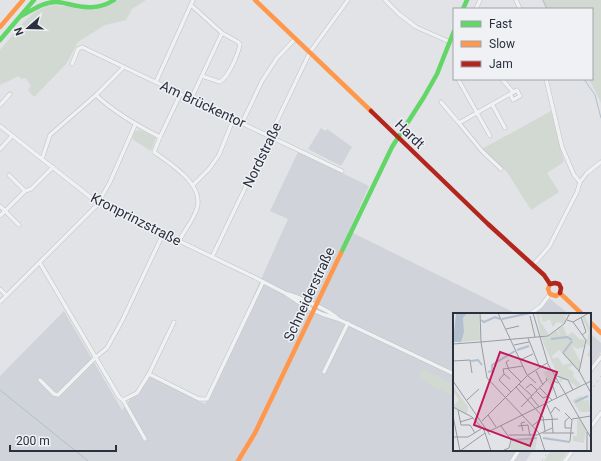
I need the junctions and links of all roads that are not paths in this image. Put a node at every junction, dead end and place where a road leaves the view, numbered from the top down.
1 (22, 0) edge
2 (34, 0) edge
3 (75, 0) edge
4 (110, 0) edge
5 (114, 0) edge
6 (193, 0) edge
7 (255, 0) edge
8 (348, 0) edge
9 (385, 0) edge
10 (191, 5) junction
11 (21, 16) junction
12 (0, 27) edge
13 (222, 33) junction
14 (453, 34) edge
15 (296, 39) junction
16 (0, 40) edge
17 (450, 42) junction
18 (310, 52) junction
19 (72, 64) dead end
20 (124, 67) junction
21 (202, 76) junction
22 (459, 80) edge
23 (503, 80) edge
24 (546, 80) edge
25 (156, 82) junction
26 (10, 94) dead end
27 (96, 95) junction
28 (180, 95) junction
29 (191, 99) junction
30 (441, 102) dead end
31 (492, 104) junction
32 (0, 105) edge
33 (477, 112) junction
34 (232, 120) junction
35 (242, 123) junction
36 (459, 123) junction
37 (135, 125) junction
38 (0, 126) edge
39 (505, 128) dead end
40 (12, 136) junction
41 (490, 136) dead end
42 (160, 137) junction
43 (270, 137) junction
44 (398, 137) junction
45 (0, 149) edge
46 (42, 159) junction
47 (601, 162) edge
48 (53, 167) junction
49 (501, 169) dead end
50 (342, 171) dead end
51 (9, 176) dead end
52 (580, 182) junction
53 (193, 185) junction
54 (25, 191) junction
55 (99, 202) junction
56 (0, 206) edge
57 (5, 211) junction
58 (0, 216) edge
59 (18, 225) dead end
60 (163, 234) junction
61 (178, 241) junction
62 (212, 258) junction
63 (40, 263) junction
64 (533, 265) junction
65 (264, 282) junction
66 (550, 284) junction
67 (0, 289) edge
68 (560, 293) junction
69 (550, 294) junction
70 (6, 296) junction
71 (0, 302) edge
72 (314, 308) junction
73 (531, 313) edge
74 (581, 313) edge
75 (174, 322) dead end
76 (348, 323) junction
77 (591, 323) edge
78 (601, 334) edge
79 (601, 357) edge
80 (95, 358) junction
81 (591, 370) edge
82 (324, 372) dead end
83 (149, 374) junction
84 (453, 374) edge
85 (40, 380) dead end
86 (123, 400) junction
87 (601, 413) edge
88 (591, 427) edge
89 (145, 439) dead end
90 (518, 451) edge
91 (572, 451) edge
92 (238, 461) edge
93 (512, 461) edge
94 (565, 461) edge

1 - 12 main road
2 - 11 main road
3 - 4 main road
5 - 11 main road
6 - 10 street
7 - 15 main road, Hardt
8 - 18 street, Nordstraße
9 - 17 street
10 - 13 street
10 - 25 street
11 - 16 main road
13 - 21 street
13 - 21 street
14 - 17 main road, Schneiderstraße
15 - 18 main road, Hardt
15 - 35 street
17 - 44 main road, Schneiderstraße
18 - 43 street, Nordstraße
18 - 44 main road, Hardt
19 - 20 street, Am Brückentor
20 - 25 street, Am Brückentor
20 - 27 street
21 - 29 street
22 - 33 street
23 - 31 street
24 - 52 street
25 - 28 street, Am Brückentor
26 - 32 street
27 - 37 street
27 - 46 street
28 - 29 street, Am Brückentor
28 - 42 street
29 - 34 street, Am Brückentor
30 - 36 street
31 - 33 street
31 - 39 street
33 - 36 street
33 - 41 street
34 - 35 street, Am Brückentor
34 - 53 street
35 - 43 street, Am Brückentor
36 - 49 street
37 - 42 street
37 - 55 street
38 - 40 street, Kronprinzstraße
40 - 45 street
40 - 46 street, Kronprinzstraße
42 - 53 street
43 - 50 street, Am Brückentor
43 - 62 street, Nordstraße
44 - 64 main road, Hardt
44 - 72 main road, Schneiderstraße
46 - 48 street, Kronprinzstraße
47 - 52 street
48 - 54 street
48 - 55 street, Kronprinzstraße
51 - 54 street
52 - 64 street
53 - 61 street
54 - 57 street
55 - 60 street, Kronprinzstraße
55 - 63 street
56 - 57 street
57 - 58 street
57 - 59 street
60 - 61 street, Kronprinzstraße
60 - 80 street
61 - 62 street, Kronprinzstraße
62 - 65 street, Kronprinzstraße
63 - 70 street
63 - 80 street
64 - 66 main road, Hardt
65 - 72 street, Kronprinzstraße
65 - 83 street
66 - 68 main road
66 - 69 main road
67 - 70 street
68 - 69 main road
68 - 74 main road
69 - 73 street
70 - 71 street
72 - 76 street, Kronprinzstraße
72 - 92 main road, Schneiderstraße
75 - 83 street
76 - 82 street
76 - 84 street, Kronprinzstraße
77 - 78 main road
79 - 81 street
80 - 85 street
80 - 86 street
83 - 86 street
86 - 89 street
87 - 88 street
90 - 93 street
91 - 94 street

